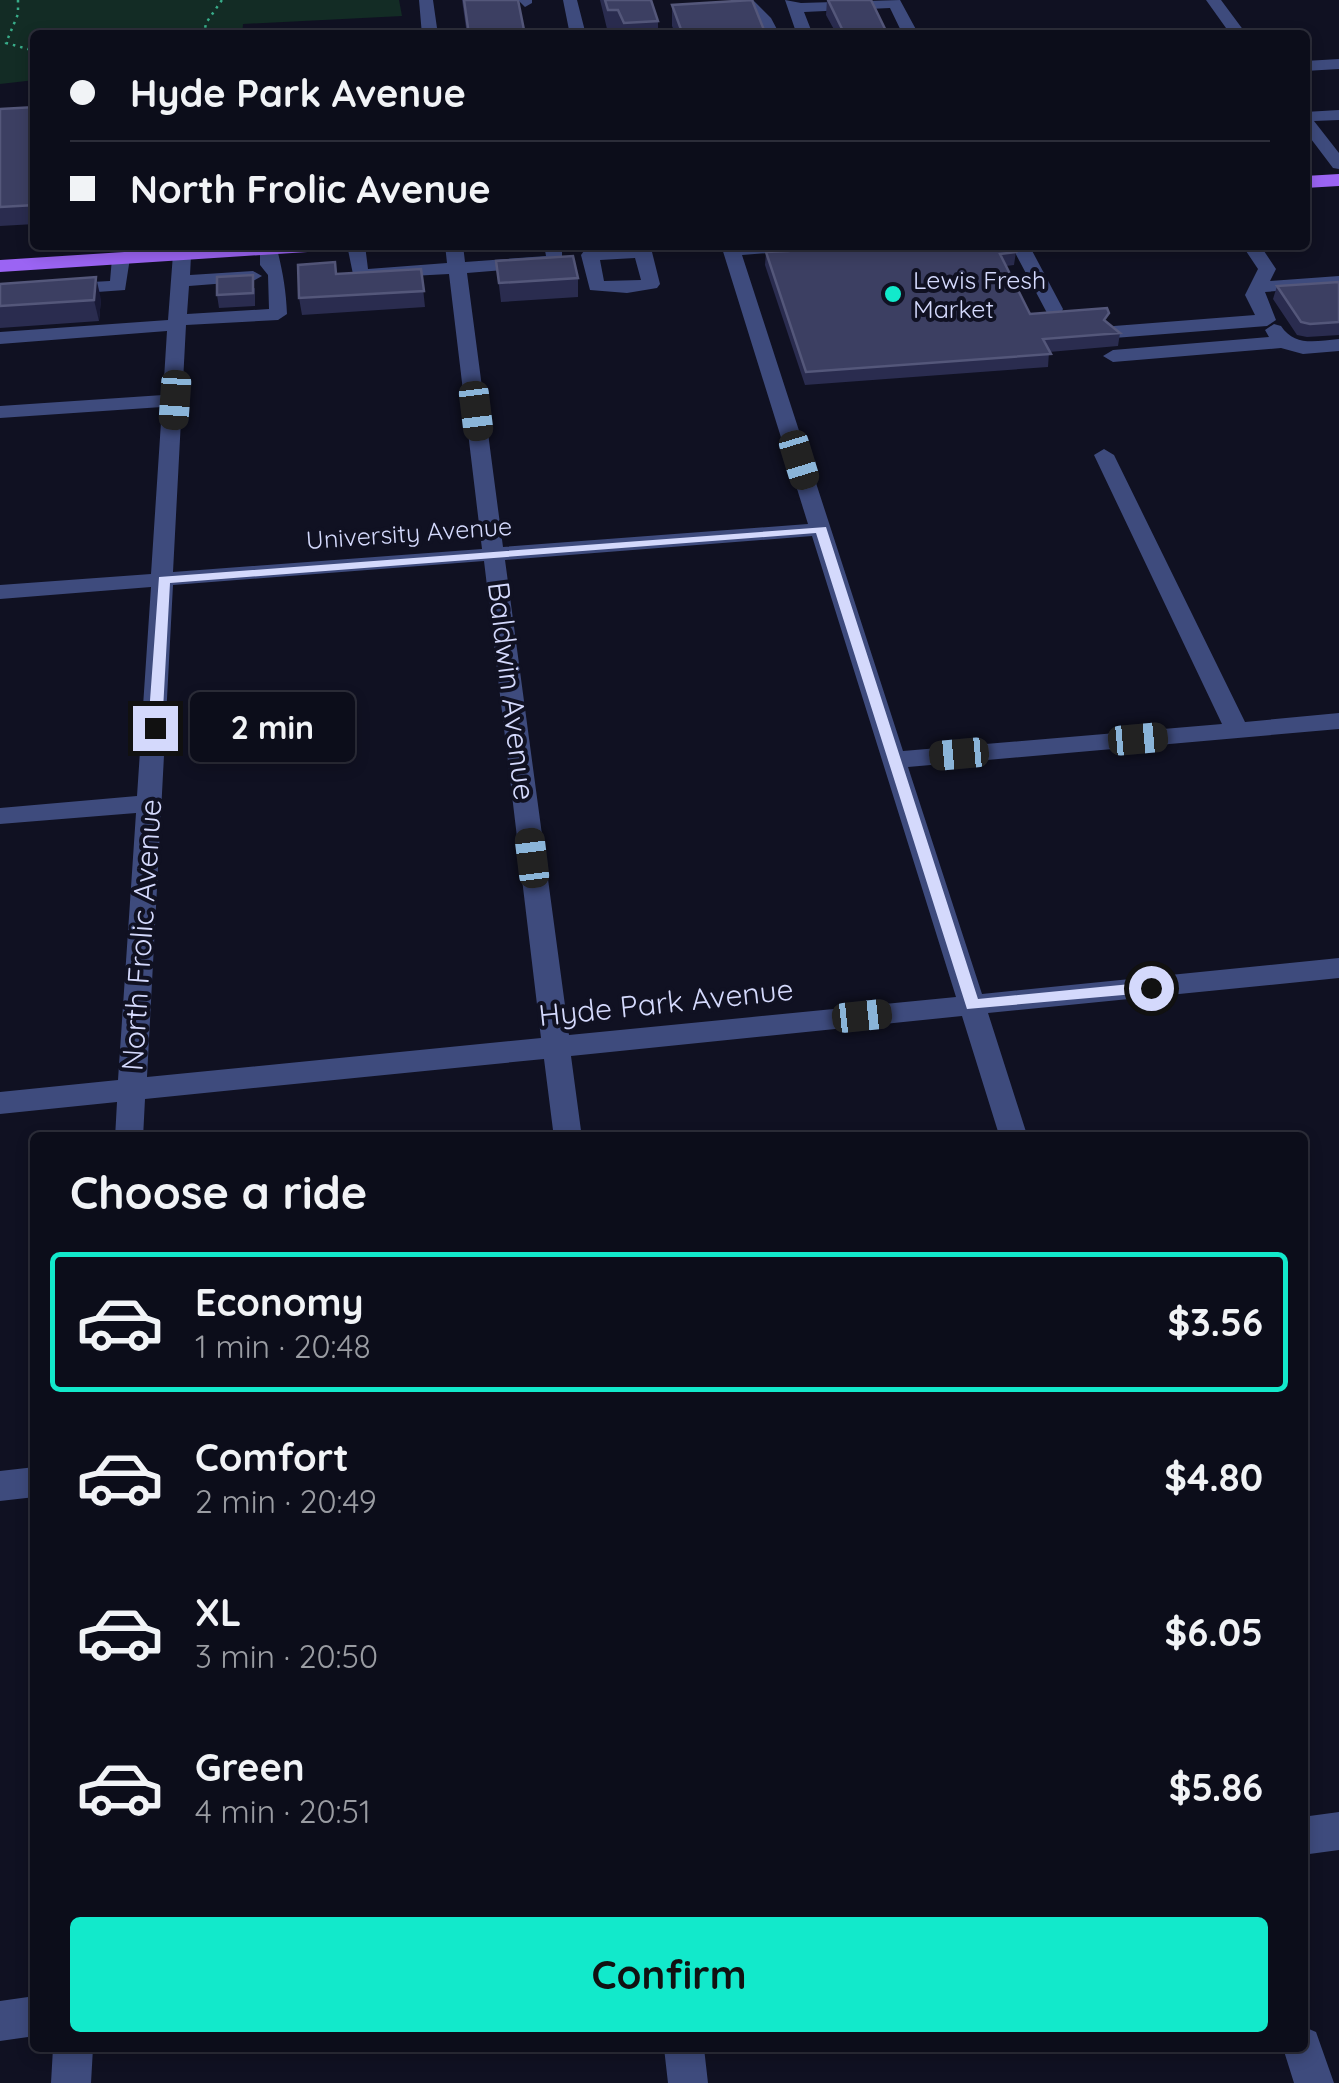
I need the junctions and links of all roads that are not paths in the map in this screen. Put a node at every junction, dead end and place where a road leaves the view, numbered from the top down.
1 (426, 0) edge
2 (570, 0) edge
3 (745, 0) edge
4 (1213, 0) edge
5 (894, 2) edge
6 (794, 4) edge
7 (429, 30) edge
8 (577, 30) edge
9 (770, 30) edge
10 (803, 30) edge
11 (908, 30) edge
12 (1236, 30) edge
13 (1339, 115) edge
14 (1310, 118) edge
15 (1310, 126) edge
16 (1339, 164) edge
17 (1339, 180) edge
18 (1310, 182) edge
19 (181, 250) edge
20 (188, 250) edge
21 (266, 250) edge
22 (357, 250) edge
23 (554, 250) edge
24 (732, 250) edge
25 (1023, 250) edge
26 (1253, 250) edge
27 (456, 257) edge
28 (121, 258) junction
29 (55, 262) junction
30 (0, 266) edge
31 (284, 274) junction
32 (180, 281) junction
33 (1339, 281) edge
34 (1258, 286) junction
35 (52, 290) junction
36 (0, 294) edge
37 (128, 305) junction
38 (1054, 309) edge
39 (1267, 320) junction
40 (177, 323) junction
41 (1114, 332) edge
42 (0, 338) edge
43 (1282, 342) junction
44 (1339, 345) edge
45 (1113, 356) dead end
46 (175, 400) junction
47 (0, 412) edge
48 (1104, 455) dead end
49 (821, 529) junction
50 (494, 554) junction
51 (164, 580) junction
52 (0, 592) edge
53 (1339, 721) edge
54 (1238, 730) junction
55 (895, 760) junction
56 (150, 802) junction
57 (0, 816) edge
58 (1339, 968) edge
59 (972, 1005) junction
60 (556, 1047) junction
61 (132, 1090) junction
62 (0, 1103) edge
63 (130, 1132) edge
64 (567, 1132) edge
65 (1012, 1132) edge
66 (30, 1483) edge
67 (0, 1486) edge
68 (1339, 1831) edge
69 (1308, 1835) edge
70 (30, 2017) edge
71 (0, 2021) edge
72 (73, 2052) edge
73 (684, 2052) edge
74 (1304, 2052) edge
75 (71, 2083) edge
76 (688, 2083) edge
77 (1314, 2083) edge

1 - 7 street
2 - 8 street
3 - 9 street
4 - 12 street
5 - 6 street
5 - 11 street
6 - 10 street
13 - 14 street
15 - 16 street
17 - 18 main road
19 - 28 main road
20 - 32 street, North Frolic Avenue
21 - 31 street
22 - 27 street
23 - 27 street
24 - 49 street
25 - 38 street
26 - 34 street
27 - 50 street, Baldwin Avenue
28 - 29 main road
28 - 37 street
29 - 30 main road
29 - 35 street
31 - 32 street
31 - 40 street
32 - 40 street, North Frolic Avenue
33 - 34 street
34 - 39 street
35 - 36 street
35 - 37 street
37 - 40 street
37 - 42 street
39 - 41 street
39 - 43 street
40 - 46 street, North Frolic Avenue
43 - 44 street
43 - 45 street
46 - 47 street
46 - 51 street, North Frolic Avenue
48 - 54 street
49 - 50 street, University Avenue
49 - 55 street
50 - 51 street, University Avenue
50 - 60 street, Baldwin Avenue
51 - 52 street, University Avenue
51 - 56 street, North Frolic Avenue
53 - 54 street
54 - 55 street
55 - 59 street
56 - 57 street
56 - 61 street, North Frolic Avenue
58 - 59 street, Hyde Park Avenue
59 - 60 street, Hyde Park Avenue
59 - 65 street
60 - 61 street, Hyde Park Avenue
60 - 64 street, Baldwin Avenue
61 - 62 street, Hyde Park Avenue
61 - 63 street, North Frolic Avenue
66 - 67 street
68 - 69 street
70 - 71 street
72 - 75 street
73 - 76 street
74 - 77 street

